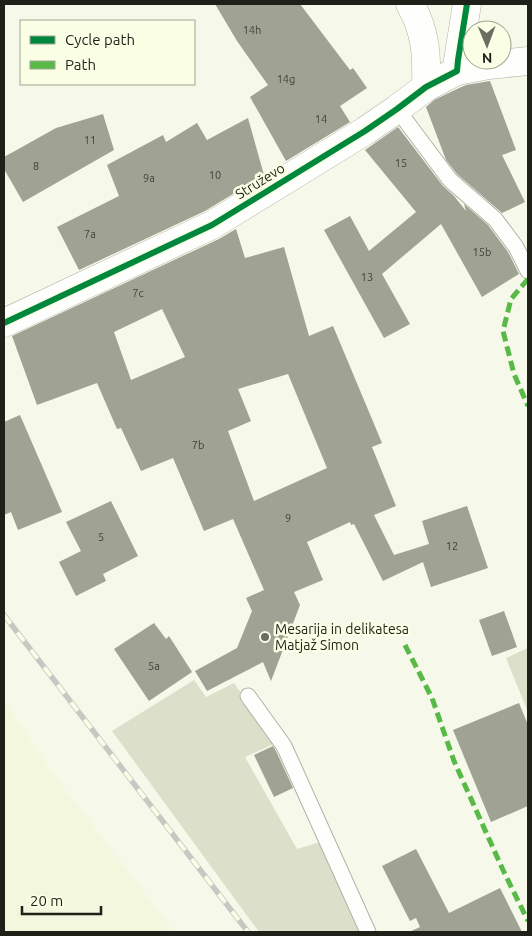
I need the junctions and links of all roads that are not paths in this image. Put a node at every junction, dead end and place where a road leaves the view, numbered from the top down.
1 (410, 4) edge
2 (467, 4) edge
3 (528, 62) edge
4 (457, 71) junction
5 (426, 87) junction
6 (397, 109) junction
7 (528, 270) edge
8 (4, 323) edge
9 (248, 696) dead end
10 (368, 932) edge

1 - 5 street
2 - 4 street
3 - 4 street, Struževo
4 - 5 street, Struževo
5 - 6 street, Struževo
6 - 7 lane
6 - 8 street, Struževo
9 - 10 lane

